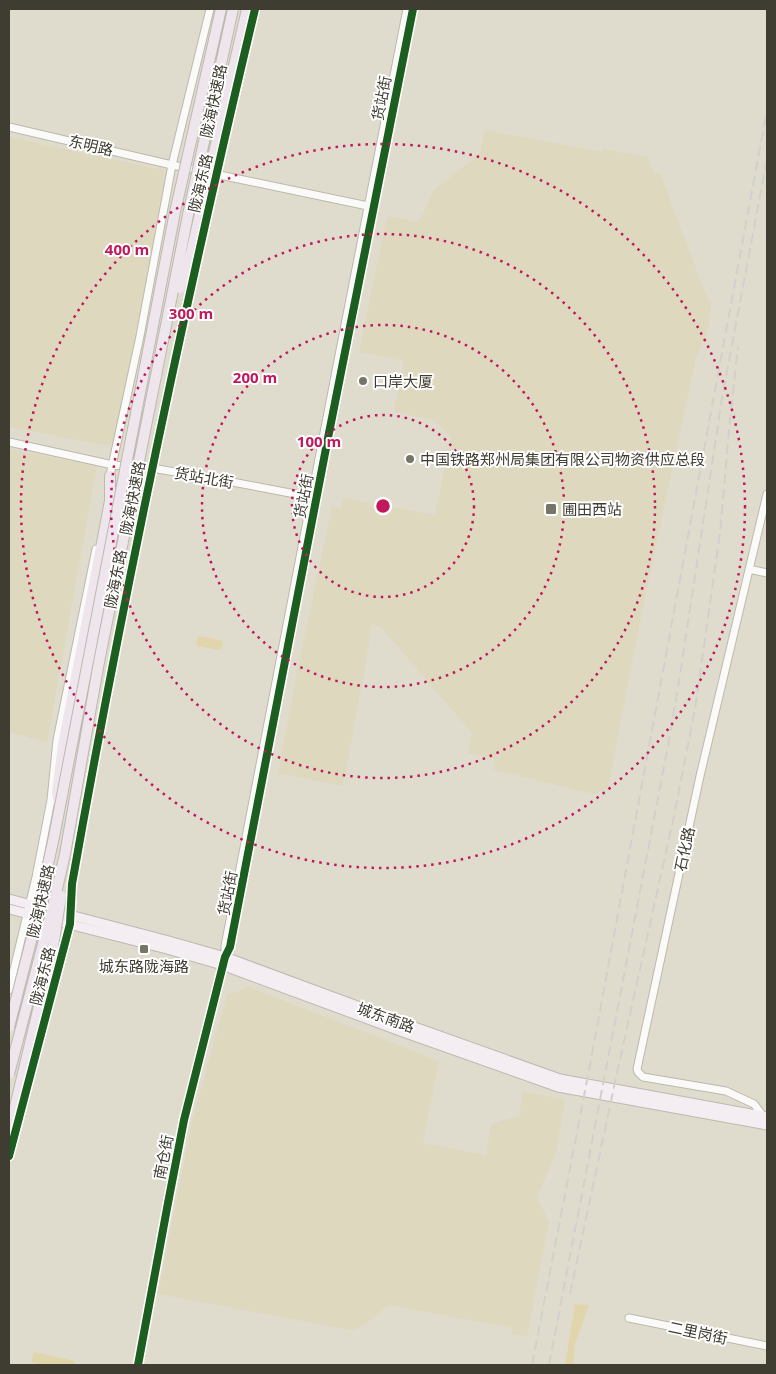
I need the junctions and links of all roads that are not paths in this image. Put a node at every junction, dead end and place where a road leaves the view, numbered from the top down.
1 (210, 9) edge
2 (221, 9) edge
3 (233, 9) edge
4 (247, 9) edge
5 (255, 9) edge
6 (407, 9) edge
7 (413, 9) edge
8 (9, 127) edge
9 (172, 165) junction
10 (216, 174) junction
11 (368, 206) junction
12 (166, 332) junction
13 (9, 442) edge
14 (113, 465) junction
15 (152, 468) junction
16 (110, 476) junction
17 (767, 494) edge
18 (311, 497) junction
19 (749, 569) junction
20 (767, 573) edge
21 (73, 807) junction
22 (59, 812) junction
23 (9, 899) edge
24 (9, 909) edge
25 (29, 909) junction
26 (70, 919) junction
27 (224, 961) junction
28 (9, 990) edge
29 (9, 1027) edge
30 (9, 1074) edge
31 (765, 1116) edge
32 (767, 1125) edge
33 (9, 1132) edge
34 (9, 1156) edge
35 (629, 1318) dead end
36 (767, 1346) edge
37 (138, 1365) edge

1 - 9 street, 陇海东路
2 - 22 highway, 陇海快速路, bridge
3 - 12 highway, 陇海快速路, bridge
4 - 12 highway, bridge
5 - 10 street, 陇海东路
6 - 11 street, 货站街
7 - 27 street, 货站街
8 - 9 street, 东明路
9 - 10 street, 东明路
9 - 14 street, 陇海东路
10 - 11 street, 东明路
10 - 15 street, 陇海东路
11 - 18 street, 货站街
12 - 21 highway, 陇海快速路, bridge
13 - 14 street, 货站北街
14 - 15 street, 货站北街
14 - 16 street, 陇海东路
15 - 18 street, 货站北街
15 - 26 street, 陇海东路
16 - 22 highway, bridge
16 - 25 street, 陇海东路
17 - 19 street, 石化路
18 - 27 street, 货站街
19 - 20 street
19 - 31 street, 石化路
21 - 30 highway, 陇海快速路, bridge
21 - 33 highway, bridge
22 - 29 highway, 陇海快速路, bridge
23 - 25 main road, 城东南路
24 - 25 main road, 城东南路
25 - 26 main road, 城东南路
25 - 28 street, 陇海东路
26 - 27 main road, 城东南路
26 - 34 street, 陇海东路
27 - 31 main road, 城东南路
27 - 32 main road, 城东南路
27 - 37 street, 南仓街
35 - 36 street, 二里岗街

